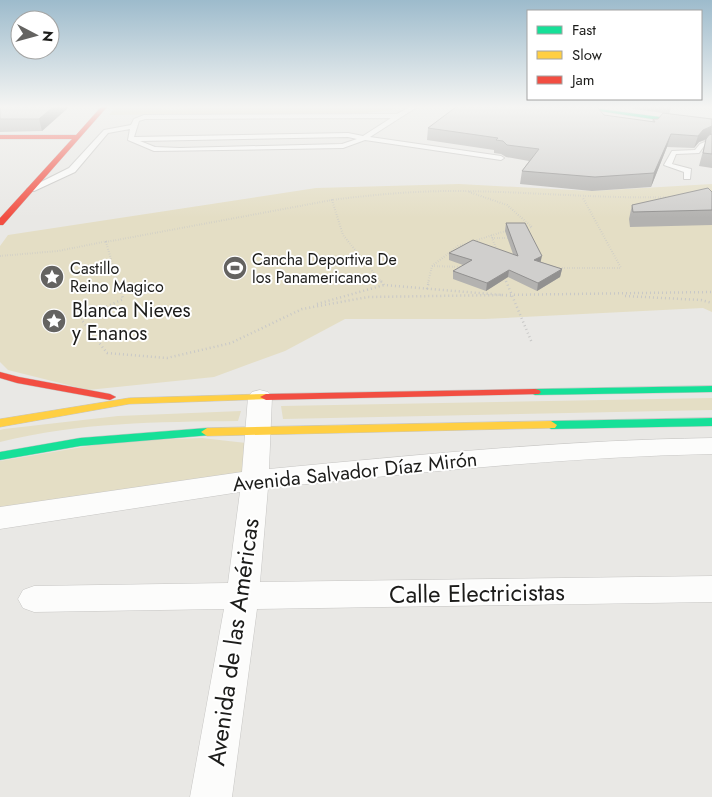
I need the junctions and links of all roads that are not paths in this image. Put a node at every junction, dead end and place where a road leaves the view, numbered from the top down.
1 (69, 144) edge
2 (94, 144) edge
3 (142, 144) edge
4 (348, 144) edge
5 (406, 144) edge
6 (706, 144) edge
7 (501, 158) edge
8 (687, 177) dead end
9 (29, 190) junction
10 (0, 223) edge
11 (0, 375) edge
12 (0, 387) edge
13 (712, 389) edge
14 (81, 392) junction
15 (260, 397) junction
16 (129, 401) junction
17 (712, 422) edge
18 (0, 423) edge
19 (257, 432) junction
20 (712, 446) edge
21 (0, 456) edge
22 (255, 480) junction
23 (0, 518) edge
24 (712, 589) edge
25 (242, 596) junction
26 (34, 599) dead end
27 (211, 797) edge

1 - 9 main road
2 - 9 lane
3 - 4 lane
5 - 7 lane
6 - 8 lane
9 - 10 main road
11 - 14 main road
12 - 14 main road
13 - 15 main road
14 - 16 main road
15 - 16 main road
15 - 19 street, Avenida de las Américas
16 - 18 main road
17 - 19 main road, Avenida Salvador Díaz Mirón
19 - 21 main road, Avenida Salvador Díaz Mirón
19 - 22 street, Avenida de las Américas
20 - 22 street, Avenida Salvador Díaz Mirón
22 - 23 street, Avenida Salvador Díaz Mirón
22 - 25 street, Avenida de las Américas
24 - 25 street, Calle Electricistas
25 - 26 street, Calle Electricistas
25 - 27 street, Avenida de las Américas

